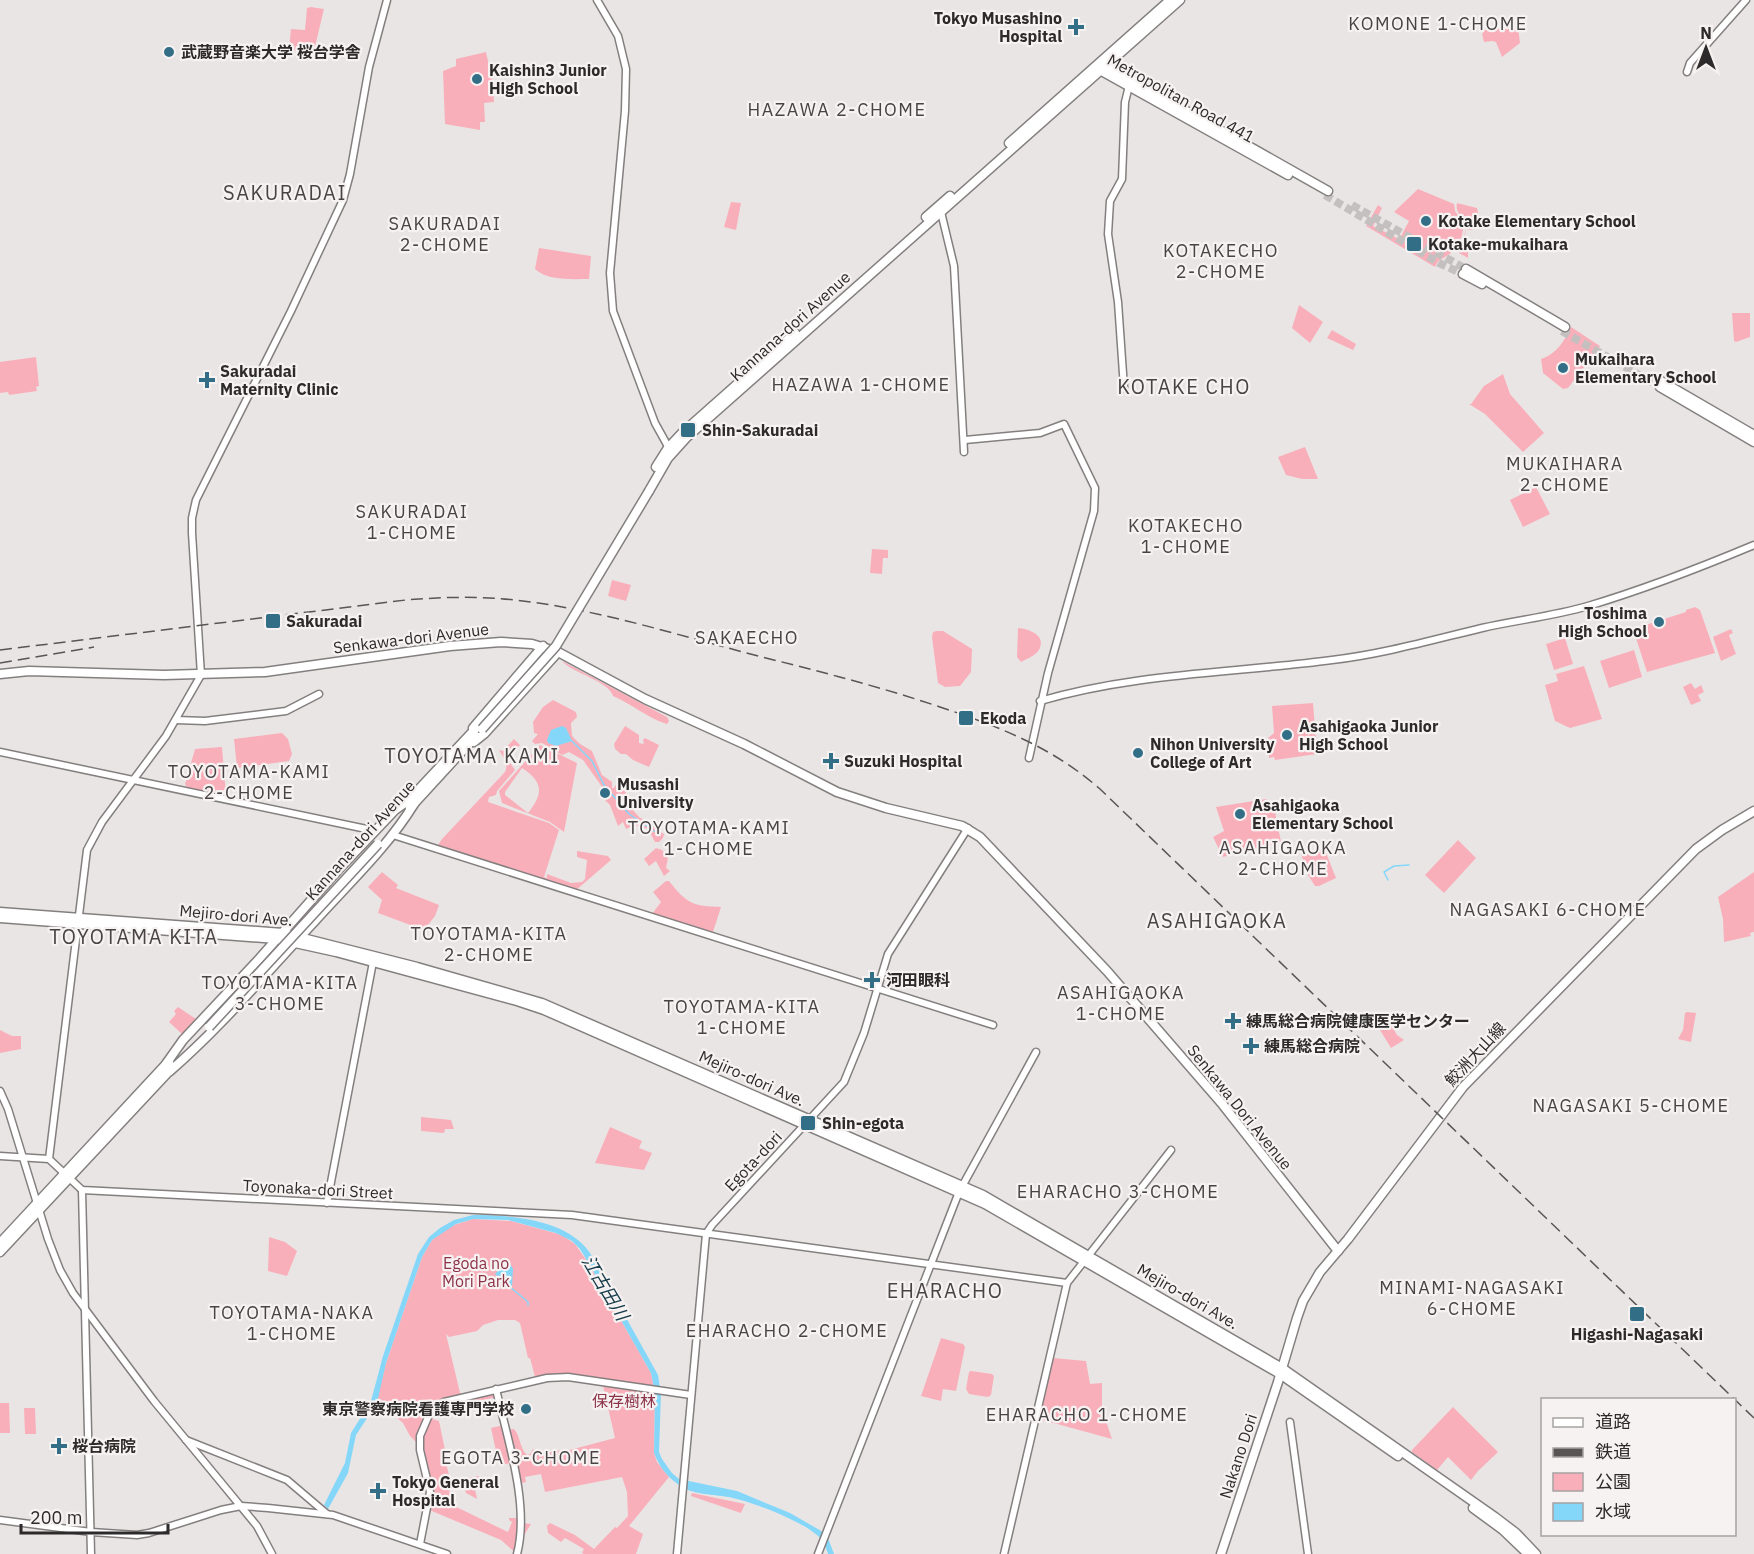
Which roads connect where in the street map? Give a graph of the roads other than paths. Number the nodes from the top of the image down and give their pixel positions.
1 (387, 0) edge
2 (597, 0) edge
3 (1170, 0) edge
4 (1180, 0) edge
5 (1746, 0) edge
6 (1101, 68) junction
7 (1687, 72) dead end
8 (1125, 76) junction
9 (1129, 86) junction
10 (940, 212) junction
11 (1464, 272) tunnel mouth
12 (1564, 329) tunnel mouth
13 (1124, 388) dead end
14 (1754, 435) edge
15 (965, 440) junction
16 (1754, 442) edge
17 (670, 450) junction
18 (964, 452) dead end
19 (1754, 545) edge
20 (543, 646) junction
21 (558, 652) junction
22 (0, 675) edge
23 (201, 675) junction
24 (319, 694) dead end
25 (1040, 701) junction
26 (176, 720) junction
27 (458, 751) junction
28 (0, 752) edge
29 (1029, 758) dead end
30 (135, 780) junction
31 (411, 802) junction
32 (1754, 811) edge
33 (968, 828) junction
34 (376, 831) junction
35 (393, 835) junction
36 (0, 912) edge
37 (300, 914) junction
38 (0, 918) edge
39 (77, 921) junction
40 (313, 922) junction
41 (280, 936) junction
42 (254, 938) junction
43 (298, 940) junction
44 (319, 941) junction
45 (260, 958) junction
46 (373, 962) junction
47 (877, 989) junction
48 (993, 1025) dead end
49 (1036, 1052) dead end
50 (168, 1067) junction
51 (0, 1091) edge
52 (808, 1122) junction
53 (1171, 1150) dead end
54 (0, 1156) edge
55 (23, 1158) junction
56 (49, 1160) junction
57 (68, 1176) junction
58 (961, 1189) junction
59 (82, 1190) junction
60 (327, 1203) junction
61 (38, 1207) junction
62 (706, 1234) junction
63 (0, 1243) edge
64 (1338, 1251) junction
65 (0, 1252) edge
66 (1086, 1258) junction
67 (930, 1264) junction
68 (1067, 1283) junction
69 (86, 1310) junction
70 (1281, 1371) junction
71 (496, 1389) junction
72 (691, 1395) junction
73 (1290, 1422) dead end
74 (185, 1440) junction
75 (241, 1506) junction
76 (325, 1512) junction
77 (0, 1520) edge
78 (91, 1532) junction
79 (420, 1544) junction
80 (91, 1554) edge
81 (272, 1554) edge
82 (447, 1554) edge
83 (517, 1554) edge
84 (677, 1554) edge
85 (818, 1554) edge
86 (1004, 1554) edge
87 (1221, 1554) edge
88 (1308, 1554) edge
89 (1528, 1554) edge
90 (1536, 1554) edge

1 - 23 street
2 - 17 street
3 - 6 main road, Kannana-dori Avenue
4 - 6 main road, Kannana-dori Avenue
5 - 7 street
6 - 8 main road, Metropolitan Road 441
6 - 9 main road, Metropolitan Road 441
6 - 10 main road, Kannana-dori Avenue
6 - 17 main road, Kannana-dori Avenue
8 - 9 main road
8 - 9 main road, Metropolitan Road 441
9 - 13 street
10 - 15 street
10 - 17 main road, Kannana-dori Avenue
11 - 12 main road
14 - 16 main road
15 - 18 street
15 - 25 street
17 - 27 main road, Kannana-dori Avenue, bridge
19 - 25 street
20 - 21 main road, Senkawa-dori Avenue
20 - 23 main road, Senkawa-dori Avenue
20 - 27 main road
21 - 27 main road
21 - 33 main road, Senkawa-dori Avenue
22 - 23 main road, Senkawa-dori Avenue
23 - 26 street
24 - 26 street
25 - 29 street
26 - 30 street
27 - 31 main road, Kannana-dori Avenue
28 - 30 street
30 - 34 street
30 - 39 street
31 - 34 main road
31 - 35 main road
31 - 50 main road, Kannana-dori Avenue, bridge
32 - 64 main road, 鮫洲大山線
33 - 47 street, Egota-dori
33 - 64 main road, Senkawa Dori Avenue
34 - 37 main road
35 - 40 main road
35 - 47 street
36 - 39 main road, Mejiro-dori Ave.
37 - 40 main road
37 - 41 main road
38 - 39 main road, Mejiro-dori Ave.
39 - 41 main road, Mejiro-dori Ave.
39 - 42 main road, Mejiro-dori Ave.
39 - 56 street
40 - 43 main road
40 - 44 main road
41 - 42 main road, Mejiro-dori Ave.
41 - 43 main road, Mejiro-dori Ave.
41 - 45 main road
42 - 45 main road
43 - 44 main road, Mejiro-dori Ave.
43 - 46 main road, Mejiro-dori Ave.
43 - 50 main road
44 - 52 main road, Mejiro-dori Ave.
45 - 50 main road
46 - 52 main road, Mejiro-dori Ave.
46 - 60 street
47 - 48 street
47 - 52 street, Egota-dori
49 - 58 street
50 - 57 main road
51 - 55 street
52 - 58 main road, Mejiro-dori Ave.
52 - 62 street, Egota-dori
53 - 66 street
54 - 55 street
55 - 56 street
55 - 61 street
56 - 57 street
57 - 59 street
57 - 61 main road
58 - 66 main road, Mejiro-dori Ave.
58 - 67 street
59 - 60 street, Toyonaka-dori Street
59 - 69 street
60 - 62 street, Toyonaka-dori Street
61 - 63 main road
61 - 65 main road
61 - 69 street
62 - 67 street, Toyonaka-dori Street
62 - 72 street
64 - 70 main road, 鮫洲大山線
66 - 68 street
66 - 70 main road, Mejiro-dori Ave.
67 - 68 street, Toyonaka-dori Street
67 - 85 street
68 - 86 street
69 - 74 street
69 - 78 street
70 - 87 main road, Nakano Dori
70 - 89 main road, Mejiro-dori Ave.
70 - 90 main road, Mejiro-dori Ave.
71 - 72 street
71 - 79 street
71 - 83 street
72 - 84 street
73 - 88 street
74 - 75 street
74 - 76 street
75 - 76 street
75 - 78 street
75 - 81 street
76 - 79 street
77 - 78 street
78 - 80 street
79 - 82 street

